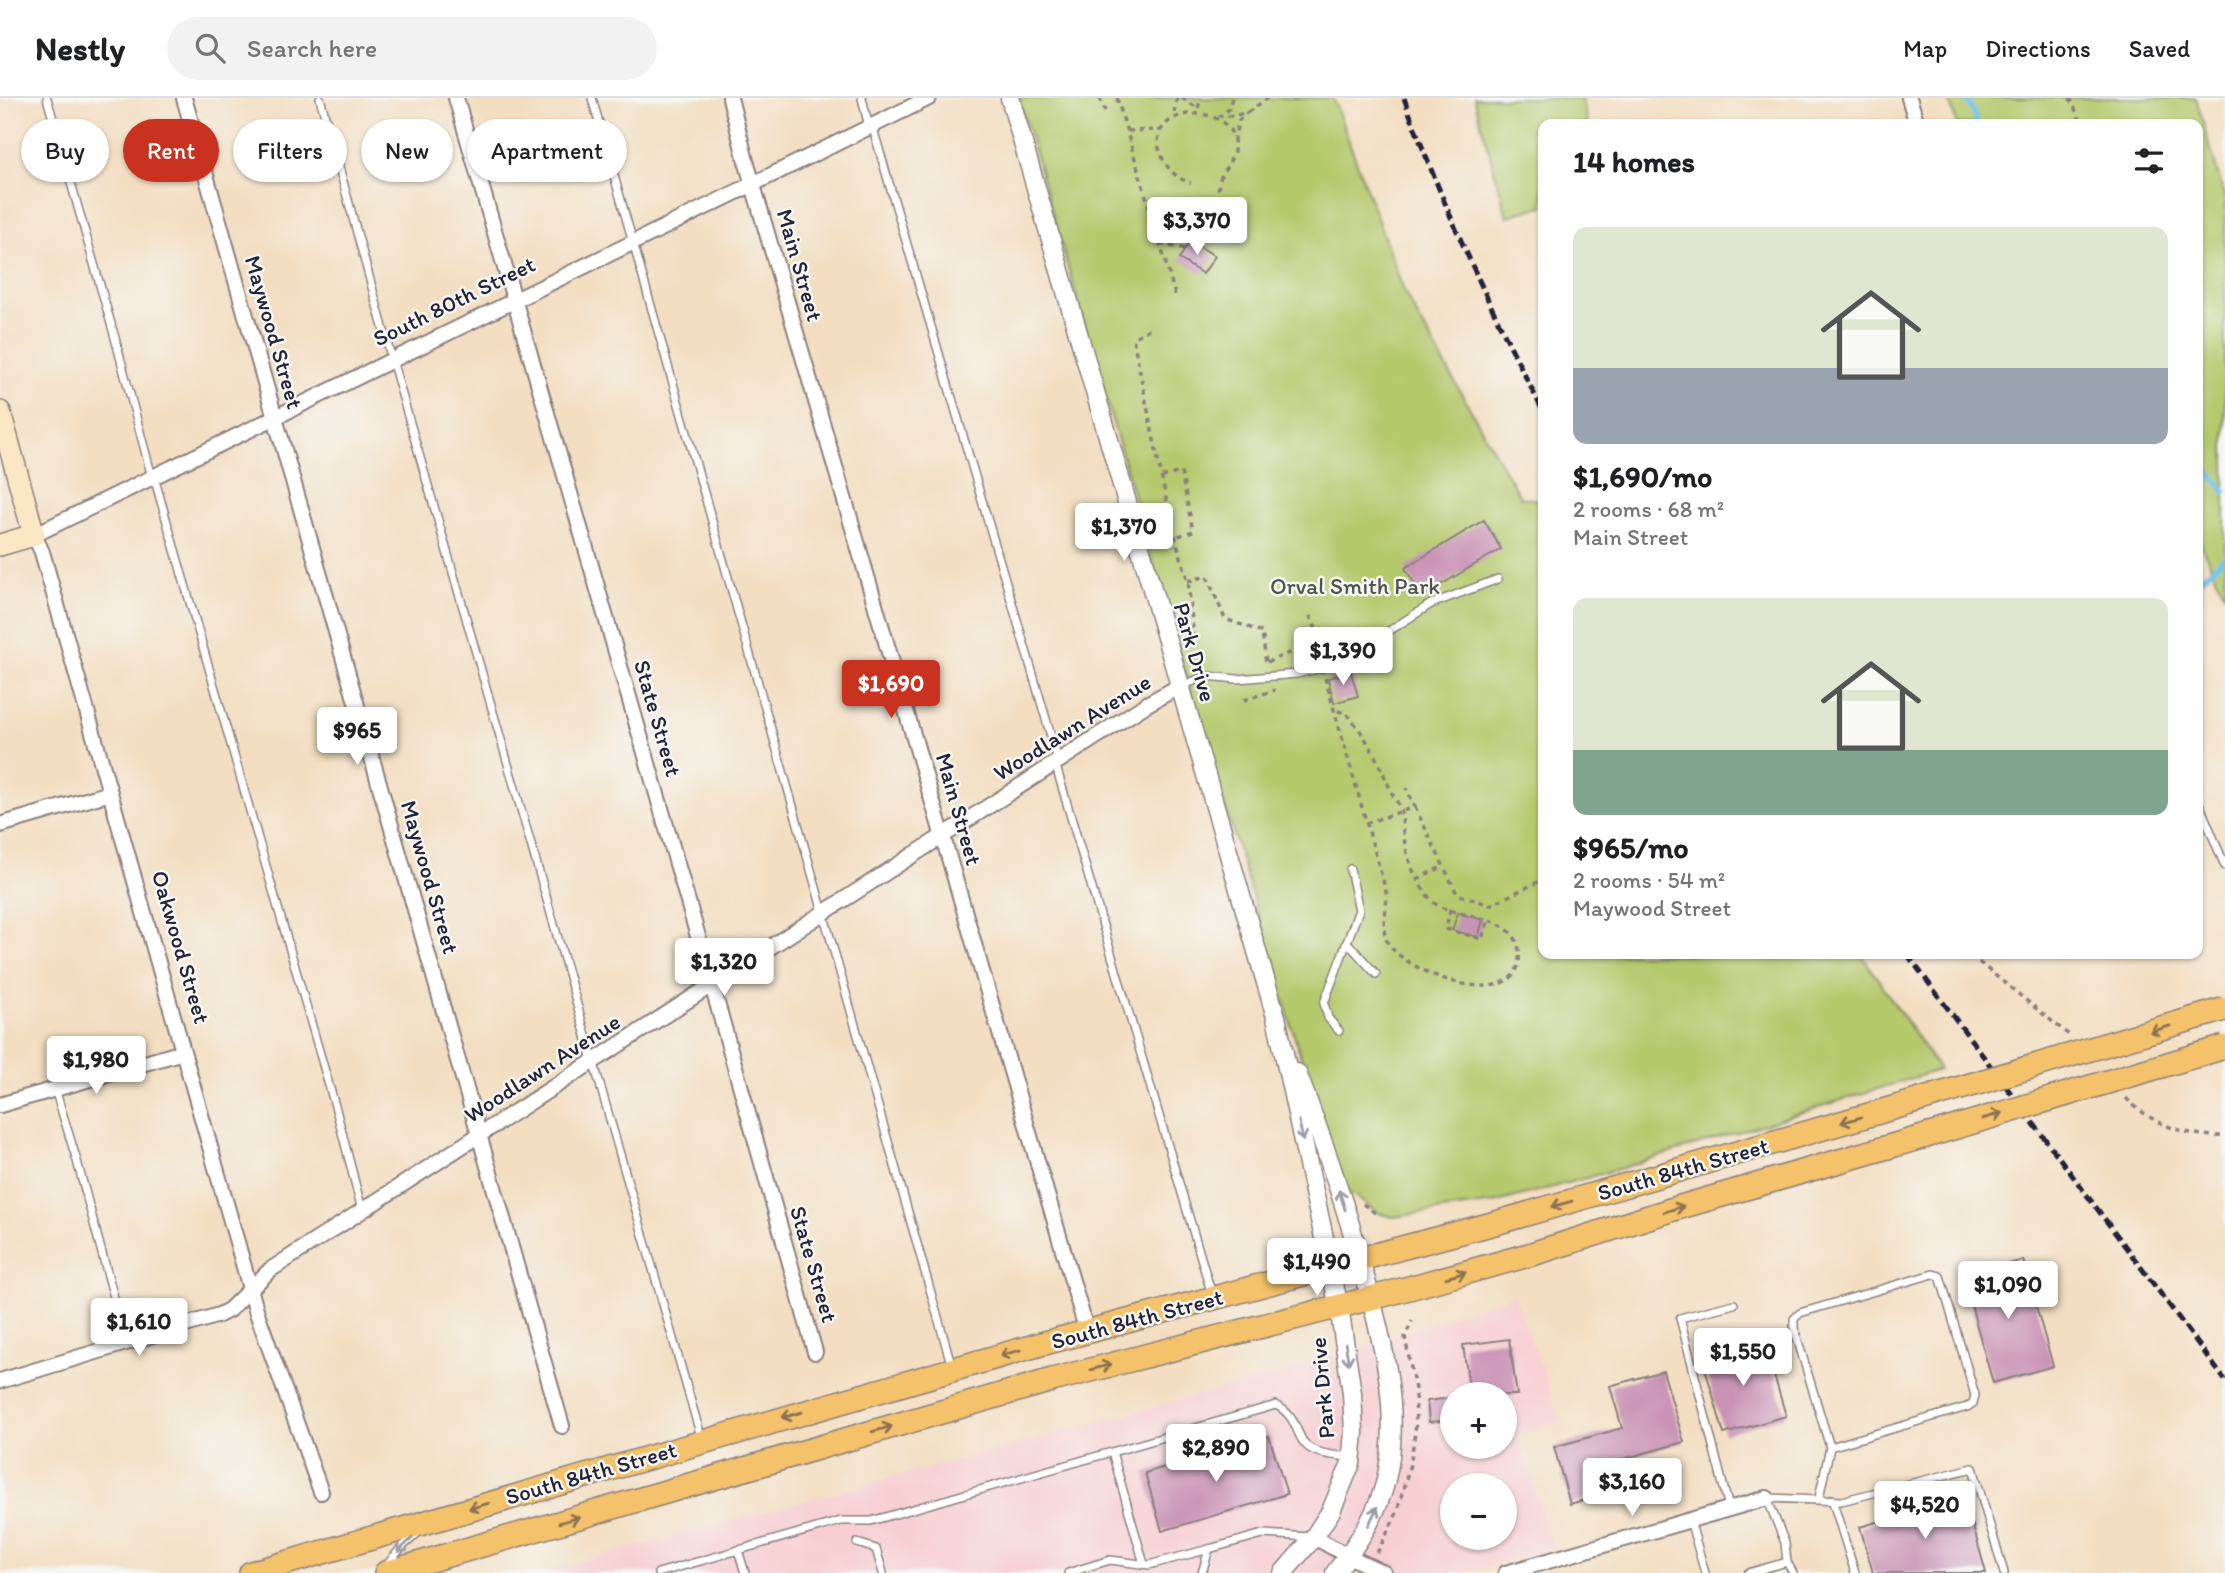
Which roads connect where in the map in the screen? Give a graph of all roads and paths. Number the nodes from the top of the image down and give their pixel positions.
1 (47, 98) edge
2 (184, 98) edge
3 (320, 98) edge
4 (456, 98) edge
5 (592, 98) edge
6 (730, 98) edge
7 (862, 98) edge
8 (929, 98) edge
9 (1010, 98) edge
10 (1100, 98) edge
11 (1117, 98) edge
12 (1177, 98) edge
13 (1182, 98) edge
14 (1201, 98) edge
15 (1232, 98) edge
16 (1268, 98) edge
17 (1909, 98) edge
18 (2070, 98) edge
19 (1197, 108) junction
20 (1105, 111) dead end
21 (1248, 112) junction
22 (1173, 115) junction
23 (1220, 116) junction
24 (1915, 119) edge
25 (2080, 119) edge
26 (871, 126) junction
27 (1160, 130) junction
28 (1128, 131) junction
29 (1234, 140) junction
30 (753, 183) junction
31 (1191, 183) dead end
32 (1152, 215) junction
33 (635, 241) junction
34 (1160, 244) junction
35 (1185, 249) dead end
36 (1176, 298) dead end
37 (514, 300) junction
38 (1149, 329) dead end
39 (392, 360) junction
40 (0, 412) edge
41 (275, 417) junction
42 (153, 477) junction
43 (1162, 477) junction
44 (34, 535) junction
45 (1175, 537) junction
46 (0, 545) edge
47 (1498, 579) dead end
48 (1188, 580) junction
49 (1308, 612) dead end
50 (1194, 640) dead end
51 (1324, 676) dead end
52 (1180, 686) junction
53 (1278, 690) dead end
54 (1244, 699) dead end
55 (1334, 710) junction
56 (1057, 762) junction
57 (1406, 788) dead end
58 (110, 793) junction
59 (1415, 807) junction
60 (1402, 812) junction
61 (2203, 813) edge
62 (1366, 822) junction
63 (0, 825) edge
64 (943, 835) junction
65 (1444, 866) junction
66 (2225, 866) edge
67 (1350, 869) dead end
68 (1417, 879) junction
69 (1538, 882) edge
70 (1450, 909) junction
71 (823, 913) junction
72 (1488, 921) junction
73 (1347, 942) junction
74 (1376, 974) dead end
75 (712, 985) junction
76 (2225, 1009) edge
77 (1276, 1017) junction
78 (1339, 1031) dead end
79 (2225, 1047) edge
80 (183, 1052) junction
81 (594, 1061) junction
82 (55, 1089) junction
83 (0, 1105) edge
84 (480, 1135) junction
85 (363, 1210) junction
86 (1360, 1259) junction
87 (1330, 1268) junction
88 (251, 1289) junction
89 (1371, 1298) junction
90 (1213, 1299) junction
91 (1734, 1304) dead end
92 (1339, 1307) junction
93 (1087, 1332) junction
94 (126, 1343) junction
95 (815, 1352) dead end
96 (953, 1369) junction
97 (0, 1381) edge
98 (562, 1426) dead end
99 (702, 1441) junction
100 (1830, 1447) junction
101 (1112, 1452) junction
102 (1351, 1457) junction
103 (321, 1492) dead end
104 (1767, 1498) junction
105 (1819, 1498) junction
106 (1832, 1500) junction
107 (1729, 1508) junction
108 (1690, 1519) junction
109 (432, 1520) junction
110 (1314, 1537) junction
111 (858, 1543) dead end
112 (1209, 1549) junction
113 (738, 1550) junction
114 (1348, 1556) junction
115 (1787, 1562) junction
116 (1144, 1564) junction
117 (411, 1569) edge
118 (1380, 1572) edge
119 (251, 1573) edge
120 (384, 1573) edge
121 (658, 1573) edge
122 (745, 1573) edge
123 (883, 1573) edge
124 (1068, 1573) edge
125 (1202, 1573) edge
126 (1283, 1573) edge
127 (1335, 1573) edge
128 (1506, 1573) edge
129 (1705, 1573) edge
130 (1748, 1573) edge
131 (1793, 1573) edge
132 (1855, 1573) edge
133 (2004, 1573) edge

1 - 42 lane
2 - 41 street, Maywood Street
3 - 39 lane
4 - 37 street, State Street
5 - 33 lane
6 - 30 street, Main Street
7 - 26 lane
8 - 26 street, South 80th Street
9 - 52 street, Park Drive
10 - 20 path
11 - 28 path
12 - 22 path
13 - 19 path
14 - 19 path
15 - 23 path
16 - 21 path
17 - 24 street
18 - 25 path
19 - 22 path
19 - 23 path
21 - 23 path
21 - 29 path
22 - 27 path
23 - 29 path
26 - 30 street, South 80th Street
26 - 56 lane
27 - 28 path
27 - 31 path
28 - 32 path
29 - 32 path
30 - 33 street, South 80th Street
30 - 64 street, Main Street
32 - 34 path
33 - 37 street, South 80th Street
33 - 71 lane
34 - 35 path
34 - 36 path
37 - 39 street, South 80th Street
37 - 75 street, State Street
38 - 43 path
39 - 41 street, South 80th Street
39 - 81 lane
40 - 44 main road, Oakwood Street
41 - 42 street, South 80th Street
41 - 84 street, Maywood Street
42 - 44 street, South 80th Street
42 - 85 lane
43 - 45 path
43 - 45 path
44 - 46 main road, South 80th Street
44 - 58 street, Oakwood Street
45 - 48 path
47 - 52 lane
48 - 49 path
48 - 50 path
51 - 55 path
52 - 56 street, Woodlawn Avenue
52 - 77 street, Park Drive
53 - 54 path
55 - 60 path
55 - 62 path
56 - 64 street, Woodlawn Avenue
56 - 90 lane
57 - 59 path
58 - 63 street
58 - 80 street, Oakwood Street
59 - 60 path
59 - 65 path
60 - 62 path
60 - 68 path
61 - 66 lane
62 - 72 path
64 - 71 street, Woodlawn Avenue
64 - 93 street, Main Street
65 - 68 path
65 - 69 path
67 - 73 lane
68 - 70 path
70 - 72 path
70 - 72 path
71 - 75 street, Woodlawn Avenue
71 - 96 lane
73 - 74 lane
73 - 78 lane
75 - 81 street, Woodlawn Avenue
75 - 95 street, State Street
76 -> 86 main road, South 84th Street, bridge
86 -> 77 street, Park Drive
77 -> 87 street, Park Drive
89 -> 79 main road, South 84th Street, bridge
80 - 82 street
80 - 88 street, Oakwood Street
81 - 84 street, Woodlawn Avenue
81 - 99 lane
82 - 83 street
82 - 94 lane
84 - 85 street, Woodlawn Avenue
84 - 98 street, Maywood Street
85 - 88 street, Woodlawn Avenue
86 - 87 main road, South 84th Street
86 - 89 street, Park Drive
87 - 90 main road, South 84th Street
87 - 92 street, Park Drive
88 - 94 street, Woodlawn Avenue
88 - 103 street, Oakwood Street
89 - 92 main road, South 84th Street
114 -> 89 street, Park Drive
90 - 93 main road, South 84th Street
91 - 107 lane
92 -> 102 street, Park Drive
117 -> 92 main road, South 84th Street
93 -> 96 main road, South 84th Street
94 - 97 street, Woodlawn Avenue
96 -> 99 main road, South 84th Street
99 -> 109 main road, South 84th Street
100 - 100 lane
100 - 105 lane
101 - 102 lane
101 - 113 lane
101 - 116 lane
102 - 110 street, Park Drive
104 - 105 lane
104 - 107 street
104 - 115 lane
105 - 106 lane
106 - 132 lane
106 - 133 lane
107 - 108 street
108 - 128 street
108 - 129 lane
109 - 119 main road, South 84th Street
109 -> 120 lane
110 - 112 lane
110 - 114 street
110 - 126 street, Park Drive
111 - 123 lane
112 - 116 lane
112 - 125 lane
113 - 121 lane
113 - 122 lane
114 - 118 street
114 - 127 street, Park Drive
115 - 130 lane
115 - 131 lane
116 - 124 lane
117 - 120 main road, South 84th Street

